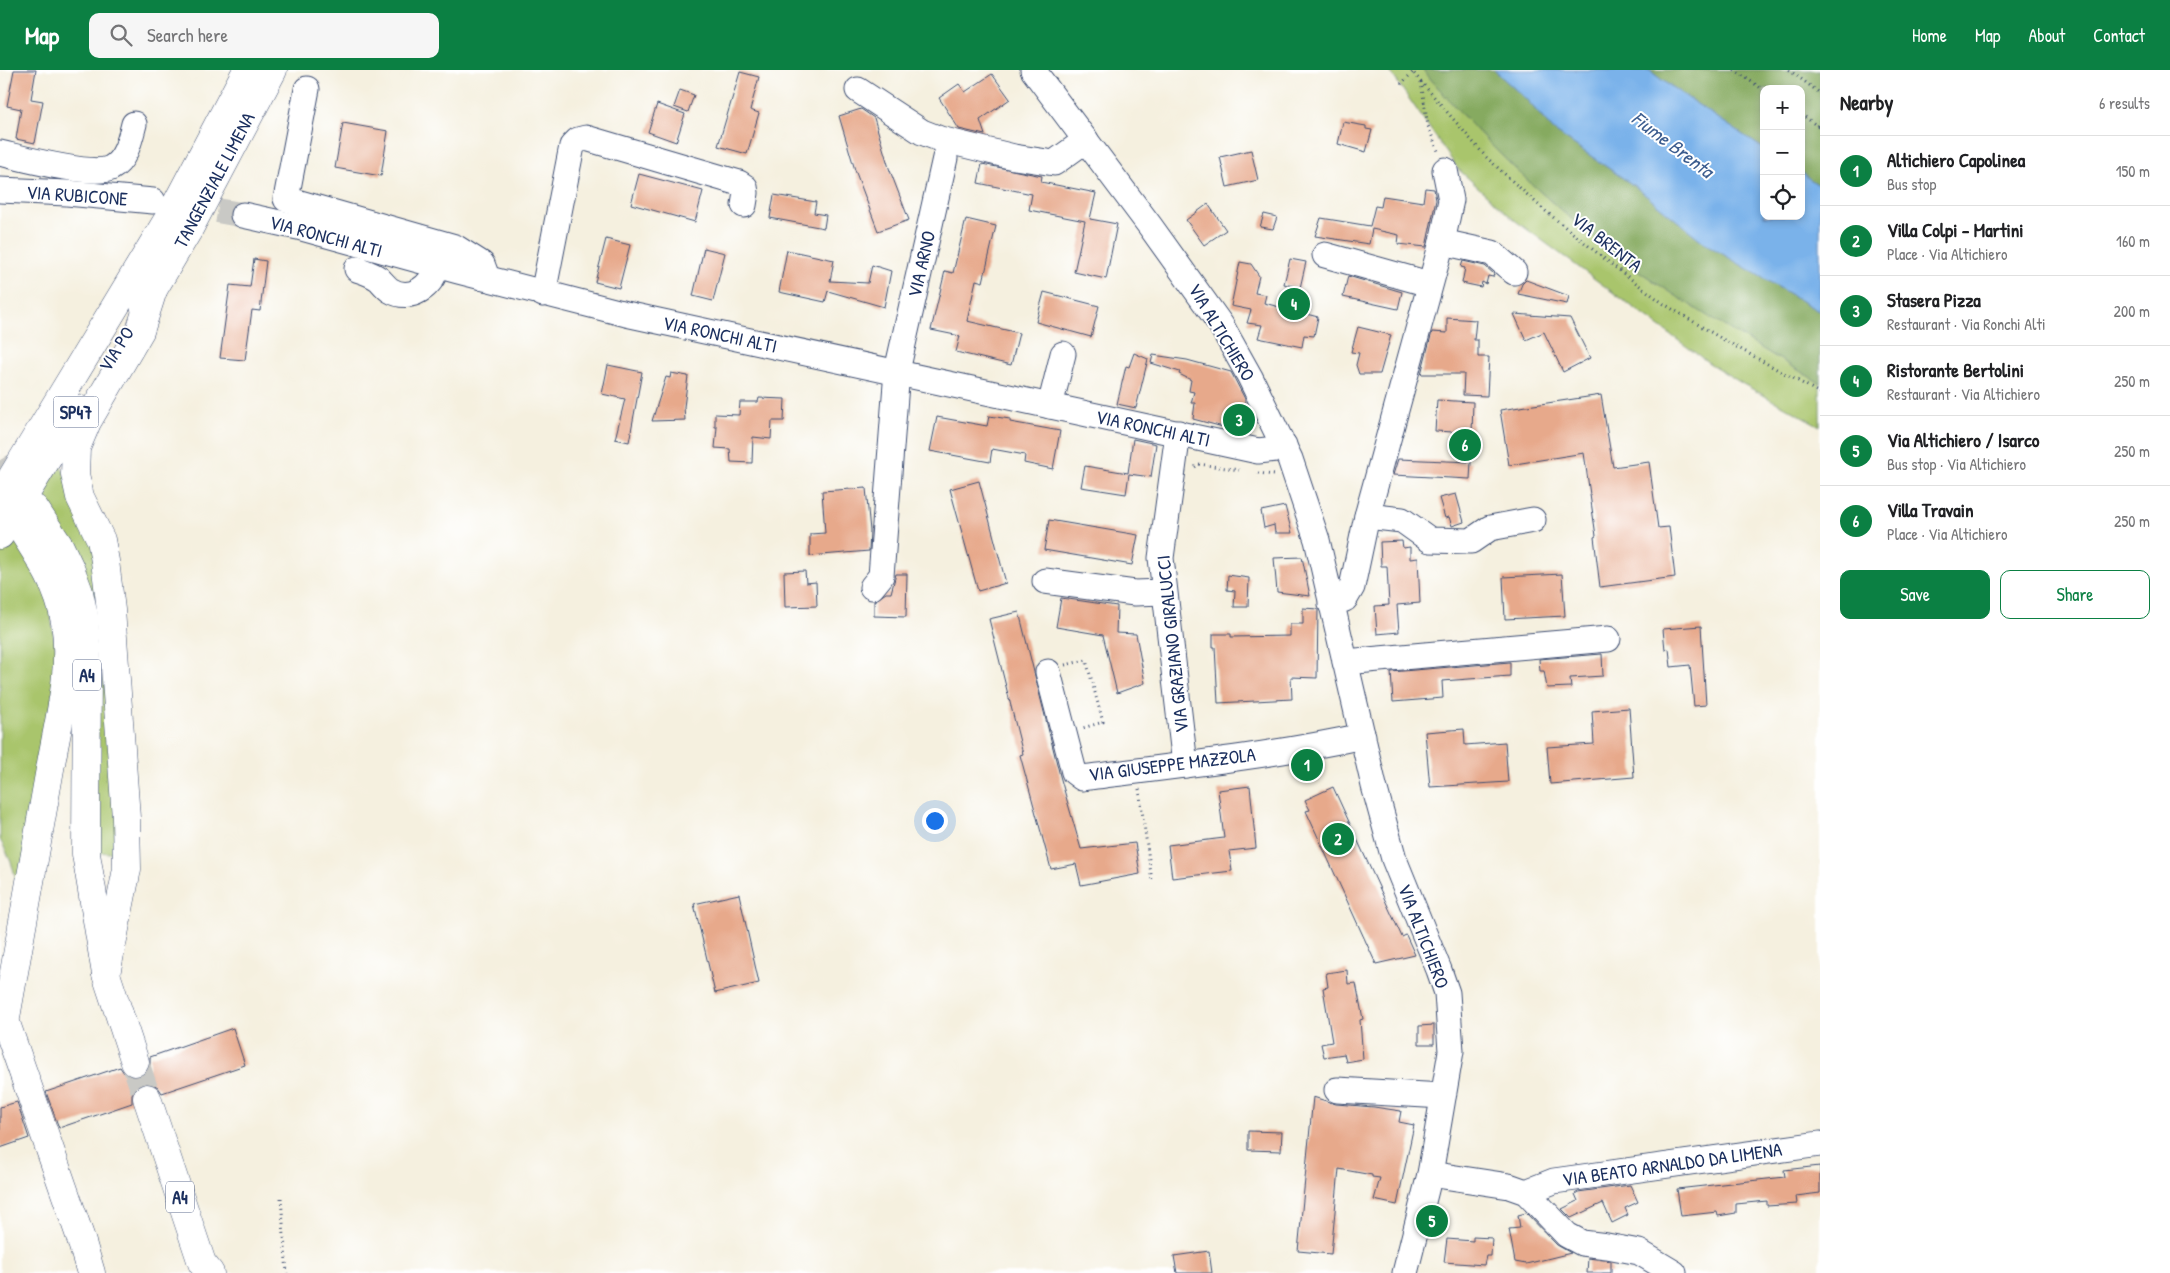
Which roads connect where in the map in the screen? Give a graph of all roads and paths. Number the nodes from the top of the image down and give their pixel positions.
1 (247, 70) edge
2 (273, 70) edge
3 (1033, 70) edge
4 (1734, 70) edge
5 (1789, 70) edge
6 (1412, 71) edge
7 (1421, 82) junction
8 (1401, 84) dead end
9 (1760, 87) edge
10 (306, 89) dead end
11 (858, 90) dead end
12 (1820, 93) edge
13 (1805, 117) edge
14 (1820, 122) edge
15 (134, 124) dead end
16 (1819, 127) edge
17 (1086, 140) junction
18 (0, 153) edge
19 (945, 158) dead end
20 (1446, 170) joint
21 (0, 190) edge
22 (153, 200) tunnel mouth
23 (744, 205) dead end
24 (243, 215) tunnel mouth
25 (1442, 242) junction
26 (1325, 255) dead end
27 (437, 266) junction
28 (357, 269) dead end
29 (1514, 272) dead end
30 (484, 278) junction
31 (143, 284) junction
32 (1429, 284) junction
33 (543, 294) junction
34 (1063, 354) dead end
35 (897, 371) junction
36 (1820, 393) edge
37 (1050, 406) junction
38 (44, 424) junction
39 (1178, 433) junction
40 (1284, 445) junction
41 (1, 464) edge
42 (1194, 467) dead end
43 (1243, 470) dead end
44 (1252, 472) dead end
45 (1278, 476) dead end
46 (0, 497) edge
47 (1367, 516) junction
48 (1533, 520) dead end
49 (18, 524) edge
50 (1045, 581) dead end
51 (872, 587) dead end
52 (1164, 592) junction
53 (1331, 604) junction
54 (1608, 639) dead end
55 (1345, 662) junction
56 (1053, 669) joint
57 (1085, 735) dead end
58 (1363, 736) junction
59 (1185, 766) junction
60 (1138, 784) dead end
61 (1152, 881) dead end
62 (106, 974) junction
63 (3, 1014) edge
64 (135, 1062) tunnel mouth
65 (1337, 1090) dead end
66 (1443, 1096) junction
67 (147, 1098) tunnel mouth
68 (1820, 1144) edge
69 (1430, 1174) junction
70 (1526, 1192) junction
71 (281, 1198) dead end
72 (80, 1236) junction
73 (204, 1270) edge
74 (91, 1273) edge
75 (107, 1273) edge
76 (287, 1273) edge
77 (1405, 1273) edge
78 (1674, 1273) edge

1 - 31 highway, TANGENZIALE LIMENA
2 - 31 highway, TANGENZIALE LIMENA
3 - 17 street, VIA ALTICHIERO
4 - 9 path
5 - 12 path
6 - 7 path, VIA BRENTA
6 - 8 path
7 - 20 path
7 - 36 path, VIA BRENTA
10 - 30 street, VIA RONCHI ALTI
11 - 17 street
13 - 16 path
14 - 16 path
15 - 18 street, VIA RUBICONE
17 - 40 street, VIA ALTICHIERO
19 - 35 street, VIA ARNO
20 - 25 street
21 - 22 street, VIA RUBICONE
23 - 33 street
24 - 27 street, VIA RONCHI ALTI
25 - 29 street
25 - 32 street
26 - 32 street
27 - 28 street, VIA RONCHI ALTI
27 - 30 street, VIA RONCHI ALTI
30 - 33 street, VIA RONCHI ALTI
31 - 38 highway, VIA PO / SP47
31 - 49 highway, VIA PO / SP47
31 - 62 highway
32 - 47 street
33 - 35 street, VIA RONCHI ALTI
34 - 37 street
35 - 37 street, VIA RONCHI ALTI
35 - 51 street
37 - 39 street, VIA RONCHI ALTI
38 - 41 highway
38 - 46 highway, VIA PO / SP47
39 - 40 street, VIA RONCHI ALTI
39 - 52 street, VIA GRAZIANO GIRALUCCI
40 - 53 street, VIA ALTICHIERO
42 - 43 path
44 - 45 path
47 - 48 street
47 - 53 street
49 - 62 highway, A4
49 - 63 highway
50 - 52 street
52 - 59 street, VIA GRAZIANO GIRALUCCI
53 - 55 street, VIA ALTICHIERO
54 - 55 street
55 - 58 street, VIA ALTICHIERO
56 - 57 path
56 - 59 street, VIA GIUSEPPE MAZZOLA
58 - 59 street, VIA GIUSEPPE MAZZOLA
58 - 66 street, VIA ALTICHIERO
60 - 61 path
62 - 64 highway, A4
63 - 72 highway
65 - 66 street
66 - 69 street, VIA ALTICHIERO
67 - 73 highway, A4
68 - 70 street, VIA BEATO ARNALDO DA LIMENA
69 - 70 street, VIA BEATO ARNALDO DA LIMENA
69 - 77 street, VIA ALTICHIERO
70 - 78 street, VIA BEATO ARNALDO DA LIMENA
71 - 76 path
72 - 74 highway
72 - 75 highway

